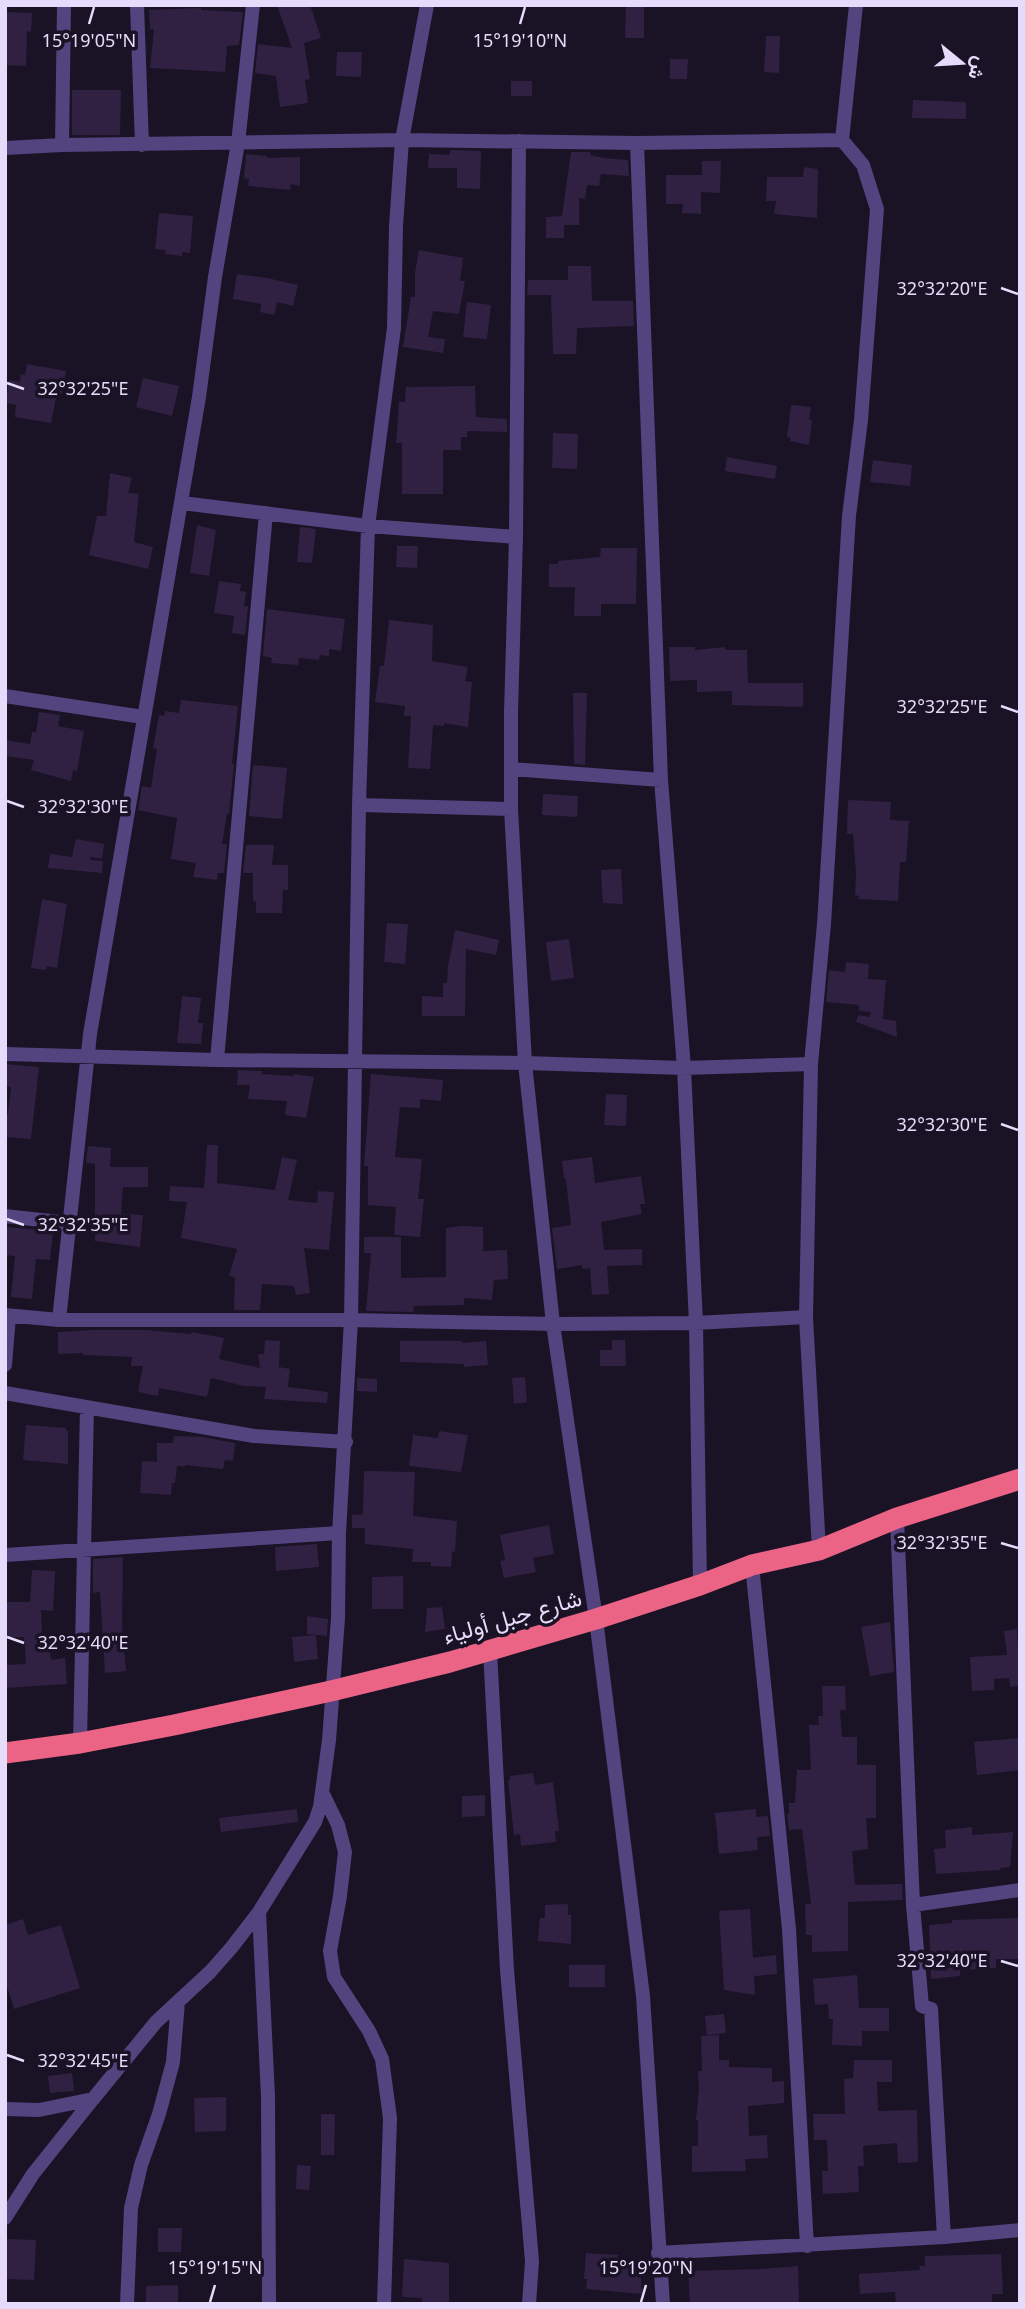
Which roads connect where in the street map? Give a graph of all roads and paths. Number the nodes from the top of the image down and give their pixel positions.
1 (64, 5) edge
2 (137, 5) edge
3 (253, 5) edge
4 (427, 5) edge
5 (856, 5) edge
6 (402, 140) junction
7 (842, 140) junction
8 (519, 141) junction
9 (238, 143) junction
10 (637, 143) junction
11 (62, 145) junction
12 (142, 145) junction
13 (5, 148) edge
14 (182, 503) junction
15 (266, 513) junction
16 (368, 526) junction
17 (516, 537) junction
18 (5, 696) edge
19 (143, 717) junction
20 (511, 769) junction
21 (661, 780) junction
22 (359, 805) junction
23 (511, 809) junction
24 (5, 1054) edge
25 (87, 1057) junction
26 (217, 1060) junction
27 (355, 1063) junction
28 (525, 1063) junction
29 (811, 1064) junction
30 (684, 1068) junction
31 (5, 1216) edge
32 (68, 1223) junction
33 (7, 1315) edge
34 (806, 1317) junction
35 (59, 1320) junction
36 (351, 1320) junction
37 (696, 1323) junction
38 (553, 1324) junction
39 (5, 1365) edge
40 (5, 1393) edge
41 (87, 1407) junction
42 (346, 1442) junction
43 (1020, 1479) edge
44 (897, 1518) junction
45 (339, 1533) junction
46 (84, 1549) junction
47 (819, 1550) junction
48 (5, 1555) edge
49 (752, 1565) junction
50 (700, 1585) junction
51 (596, 1619) junction
52 (490, 1651) junction
53 (331, 1691) junction
54 (79, 1743) junction
55 (5, 1753) edge
56 (322, 1791) junction
57 (1020, 1890) edge
58 (913, 1905) junction
59 (259, 1912) junction
60 (178, 2002) junction
61 (93, 2099) junction
62 (5, 2109) edge
63 (5, 2218) edge
64 (1020, 2230) edge
65 (944, 2238) junction
66 (807, 2246) junction
67 (658, 2253) junction
68 (127, 2304) edge
69 (268, 2304) edge
70 (384, 2304) edge
71 (529, 2304) edge
72 (663, 2304) edge

1 - 11 street
2 - 12 street
3 - 9 street
4 - 6 street
5 - 7 street
6 - 8 street
6 - 9 street
6 - 16 street
7 - 10 street
7 - 29 street
8 - 10 street
8 - 17 street
9 - 12 street
9 - 14 street
10 - 21 street
11 - 12 street
11 - 13 street
14 - 15 street
14 - 19 street
15 - 16 street
15 - 26 street
16 - 17 street
16 - 22 street
17 - 20 street
18 - 19 street
19 - 25 street
20 - 21 street
20 - 23 street
21 - 30 street
22 - 23 street
22 - 27 street
23 - 28 street
24 - 25 street
25 - 26 street
25 - 32 street
26 - 27 street
27 - 28 street
27 - 36 street
28 - 30 street
28 - 38 street
29 - 30 street
29 - 34 street
30 - 37 street
31 - 32 street
32 - 35 street
33 - 35 street
33 - 39 street
34 - 37 street
34 - 47 street
35 - 36 street
36 - 38 street
36 - 42 street
37 - 38 street
37 - 50 street
38 - 51 street
40 - 41 street
41 - 42 street
41 - 46 street
42 - 45 street
43 - 44 highway, شارع جبل أولياء
44 - 47 highway, شارع جبل أولياء
44 - 58 street
45 - 46 street
45 - 53 street
46 - 48 street
46 - 54 street
47 - 49 highway, شارع جبل أولياء
49 - 50 highway, شارع جبل أولياء
49 - 66 street
50 - 51 highway, شارع جبل أولياء
51 - 52 highway, شارع جبل أولياء
51 - 67 street
52 - 53 highway, شارع جبل أولياء
52 - 71 street
53 - 54 highway, شارع جبل أولياء
53 - 56 street
54 - 55 highway, شارع جبل أولياء
56 - 59 street
56 - 70 street
57 - 58 street
58 - 65 street
59 - 60 street
59 - 69 street
60 - 61 street
60 - 68 street
61 - 62 street
61 - 63 street
64 - 65 street
65 - 66 street
66 - 67 street
67 - 72 street

